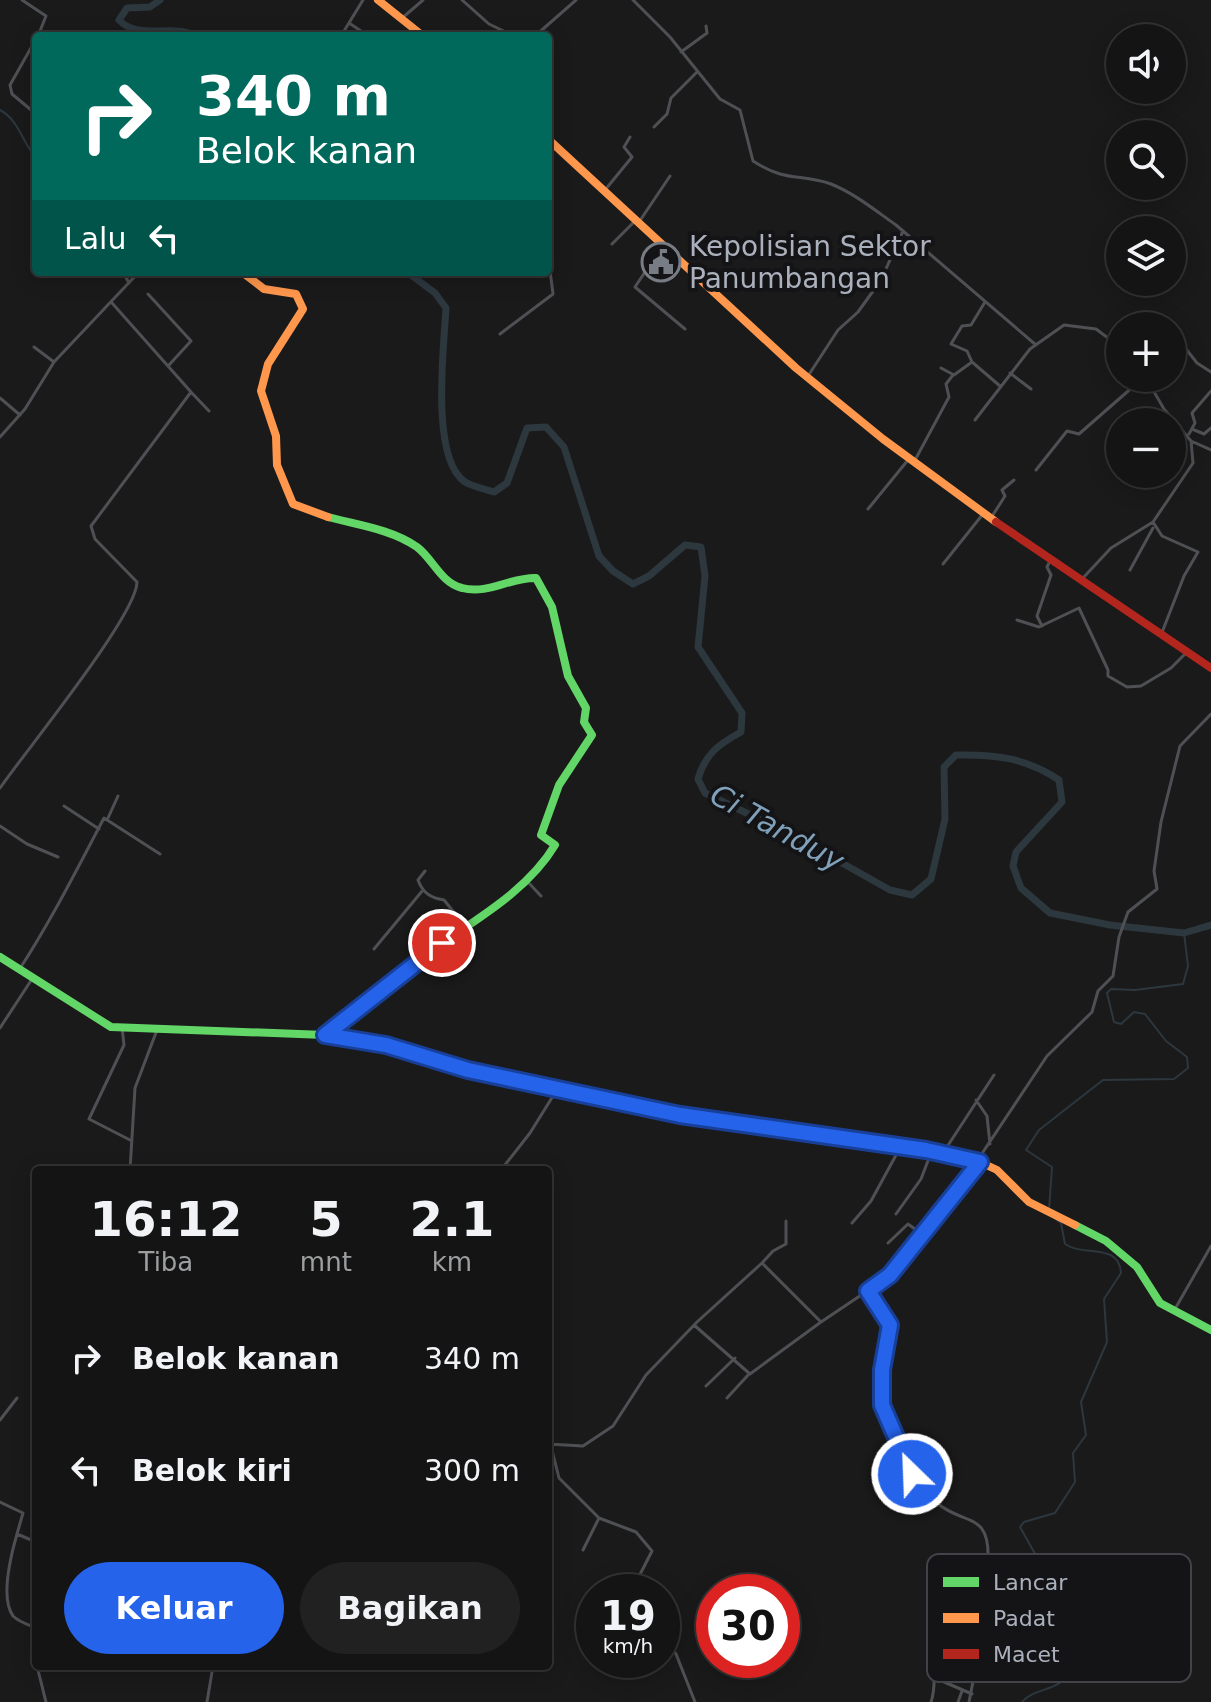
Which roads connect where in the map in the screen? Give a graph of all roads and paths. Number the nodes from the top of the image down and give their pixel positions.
1 (22, 0) edge
2 (363, 0) edge
3 (378, 0) edge
4 (423, 0) edge
5 (462, 0) edge
6 (576, 0) edge
7 (633, 0) edge
8 (401, 19) junction
9 (349, 23) junction
10 (706, 26) dead end
11 (361, 31) dead end
12 (39, 32) edge
13 (343, 32) edge
14 (418, 32) edge
15 (506, 32) edge
16 (540, 32) edge
17 (32, 47) edge
18 (681, 52) junction
19 (699, 71) junction
20 (32, 111) edge
21 (654, 127) dead end
22 (630, 137) dead end
23 (552, 146) edge
24 (670, 176) dead end
25 (605, 190) junction
26 (638, 221) junction
27 (903, 231) junction
28 (612, 244) dead end
29 (663, 245) junction
30 (125, 276) edge
31 (135, 276) edge
32 (247, 276) edge
33 (551, 276) edge
34 (129, 283) junction
35 (148, 294) dead end
36 (985, 302) junction
37 (112, 303) junction
38 (685, 329) dead end
39 (500, 334) dead end
40 (1106, 336) edge
41 (1036, 345) junction
42 (34, 347) dead end
43 (1186, 347) edge
44 (54, 362) junction
45 (972, 362) junction
46 (169, 365) junction
47 (941, 368) dead end
48 (1211, 372) edge
49 (1010, 373) junction
50 (953, 375) junction
51 (808, 376) junction
52 (1000, 386) junction
53 (1031, 389) dead end
54 (190, 391) junction
55 (1211, 391) edge
56 (1128, 392) edge
57 (1153, 392) edge
58 (0, 398) edge
59 (209, 411) dead end
60 (20, 415) junction
61 (975, 420) dead end
62 (1211, 428) edge
63 (1192, 429) junction
64 (1188, 436) junction
65 (0, 437) edge
66 (1191, 441) junction
67 (1211, 450) edge
68 (911, 460) junction
69 (1036, 470) dead end
70 (1014, 480) dead end
71 (868, 509) dead end
72 (987, 515) junction
73 (1153, 524) junction
74 (1050, 561) junction
75 (943, 564) dead end
76 (1130, 570) dead end
77 (1081, 581) junction
78 (1017, 620) dead end
79 (1041, 626) junction
80 (1161, 635) junction
81 (1187, 652) junction
82 (1211, 668) edge
83 (1211, 714) edge
84 (0, 788) edge
85 (118, 796) dead end
86 (64, 806) dead end
87 (108, 818) junction
88 (0, 826) edge
89 (99, 829) junction
90 (160, 854) dead end
91 (58, 857) dead end
92 (425, 871) dead end
93 (525, 879) junction
94 (423, 890) junction
95 (541, 896) dead end
96 (466, 927) junction
97 (374, 949) dead end
98 (0, 957) edge
99 (19, 970) junction
100 (32, 979) junction
101 (123, 1027) junction
102 (158, 1027) junction
103 (0, 1028) edge
104 (325, 1035) junction
105 (994, 1075) dead end
106 (558, 1087) junction
107 (975, 1099) junction
108 (130, 1140) junction
109 (990, 1144) junction
110 (901, 1146) junction
111 (932, 1151) junction
112 (943, 1153) junction
113 (980, 1162) junction
114 (130, 1166) edge
115 (504, 1166) edge
116 (896, 1214) dead end
117 (786, 1221) dead end
118 (852, 1223) dead end
119 (923, 1235) junction
120 (888, 1243) dead end
121 (1211, 1246) edge
122 (762, 1263) junction
123 (868, 1291) junction
124 (1175, 1310) junction
125 (821, 1322) junction
126 (694, 1325) junction
127 (1211, 1330) edge
128 (735, 1358) junction
129 (750, 1374) junction
130 (706, 1386) dead end
131 (17, 1398) dead end
132 (727, 1398) dead end
133 (0, 1420) edge
134 (552, 1445) edge
135 (552, 1452) edge
136 (0, 1502) edge
137 (599, 1518) junction
138 (17, 1534) junction
139 (32, 1540) edge
140 (583, 1550) dead end
141 (987, 1554) edge
142 (638, 1574) edge
143 (32, 1626) edge
144 (680, 1664) edge
145 (38, 1670) edge
146 (212, 1670) edge
147 (933, 1682) edge
148 (944, 1682) edge
149 (970, 1682) edge
150 (962, 1690) junction
151 (972, 1694) junction
152 (46, 1702) edge
153 (207, 1702) edge
154 (695, 1702) edge
155 (931, 1702) edge
156 (958, 1702) edge
157 (969, 1702) edge

1 - 12 street
2 - 9 street
3 - 8 street
4 - 8 street
5 - 15 street
6 - 16 street
7 - 18 street
8 - 14 street
9 - 11 street
9 - 13 street
10 - 18 street
17 - 20 street
18 - 19 street
19 - 21 street
19 - 27 street
22 - 25 street
23 - 25 street
24 - 26 street
25 - 26 street
26 - 28 street
26 - 29 street
27 - 36 street
27 - 51 street
29 - 38 street
29 - 51 street
30 - 34 street
31 - 34 street
32 - 93 street
33 - 39 street
34 - 37 street
35 - 46 street
36 - 41 street
36 - 45 street
37 - 44 street
37 - 46 street
40 - 41 street
41 - 49 street
42 - 44 street
43 - 48 street
44 - 60 street
45 - 50 street
45 - 52 street
46 - 54 street
47 - 50 street
49 - 52 street
49 - 53 street
50 - 68 street
51 - 68 street
52 - 61 street
54 - 59 street
54 - 84 street
55 - 63 street
56 - 69 street
57 - 64 street
58 - 60 street
60 - 65 street
62 - 63 street
63 - 64 street
64 - 66 street
66 - 67 street
66 - 73 street
68 - 71 street
68 - 72 street
70 - 72 street
72 - 74 street
72 - 75 street
73 - 76 street
73 - 77 street
73 - 80 street
74 - 77 street
74 - 79 street
77 - 80 street
78 - 79 street
79 - 81 street
80 - 81 street
81 - 82 street
83 - 109 street
85 - 87 street
86 - 89 street
87 - 89 street
87 - 90 street
88 - 91 street
89 - 99 street
92 - 94 street
93 - 95 street
93 - 96 street
94 - 96 street
94 - 97 street
96 - 104 street
98 - 99 street
99 - 100 street
100 - 101 street
100 - 103 street
101 - 102 street
101 - 108 street
102 - 104 street
102 - 108 street
104 - 106 street
105 - 107 street
106 - 110 street
106 - 115 street
107 - 109 street
107 - 112 street
108 - 114 street
109 - 113 street
110 - 111 street
110 - 118 street
111 - 112 street
111 - 116 street
112 - 113 street
113 - 119 street
113 - 124 street
117 - 122 street
119 - 120 street
119 - 123 street
121 - 124 street
122 - 125 street
122 - 126 street
123 - 125 street
123 - 141 street
124 - 127 street
125 - 129 street
126 - 128 street
126 - 134 street
128 - 129 street
128 - 130 street
129 - 132 street
131 - 133 street
135 - 137 street
136 - 138 street
137 - 140 street
137 - 142 street
138 - 139 street
138 - 143 street
144 - 154 street
145 - 152 street
146 - 153 street
147 - 155 street
148 - 150 street
149 - 151 street
150 - 151 street
150 - 156 street
151 - 157 street

